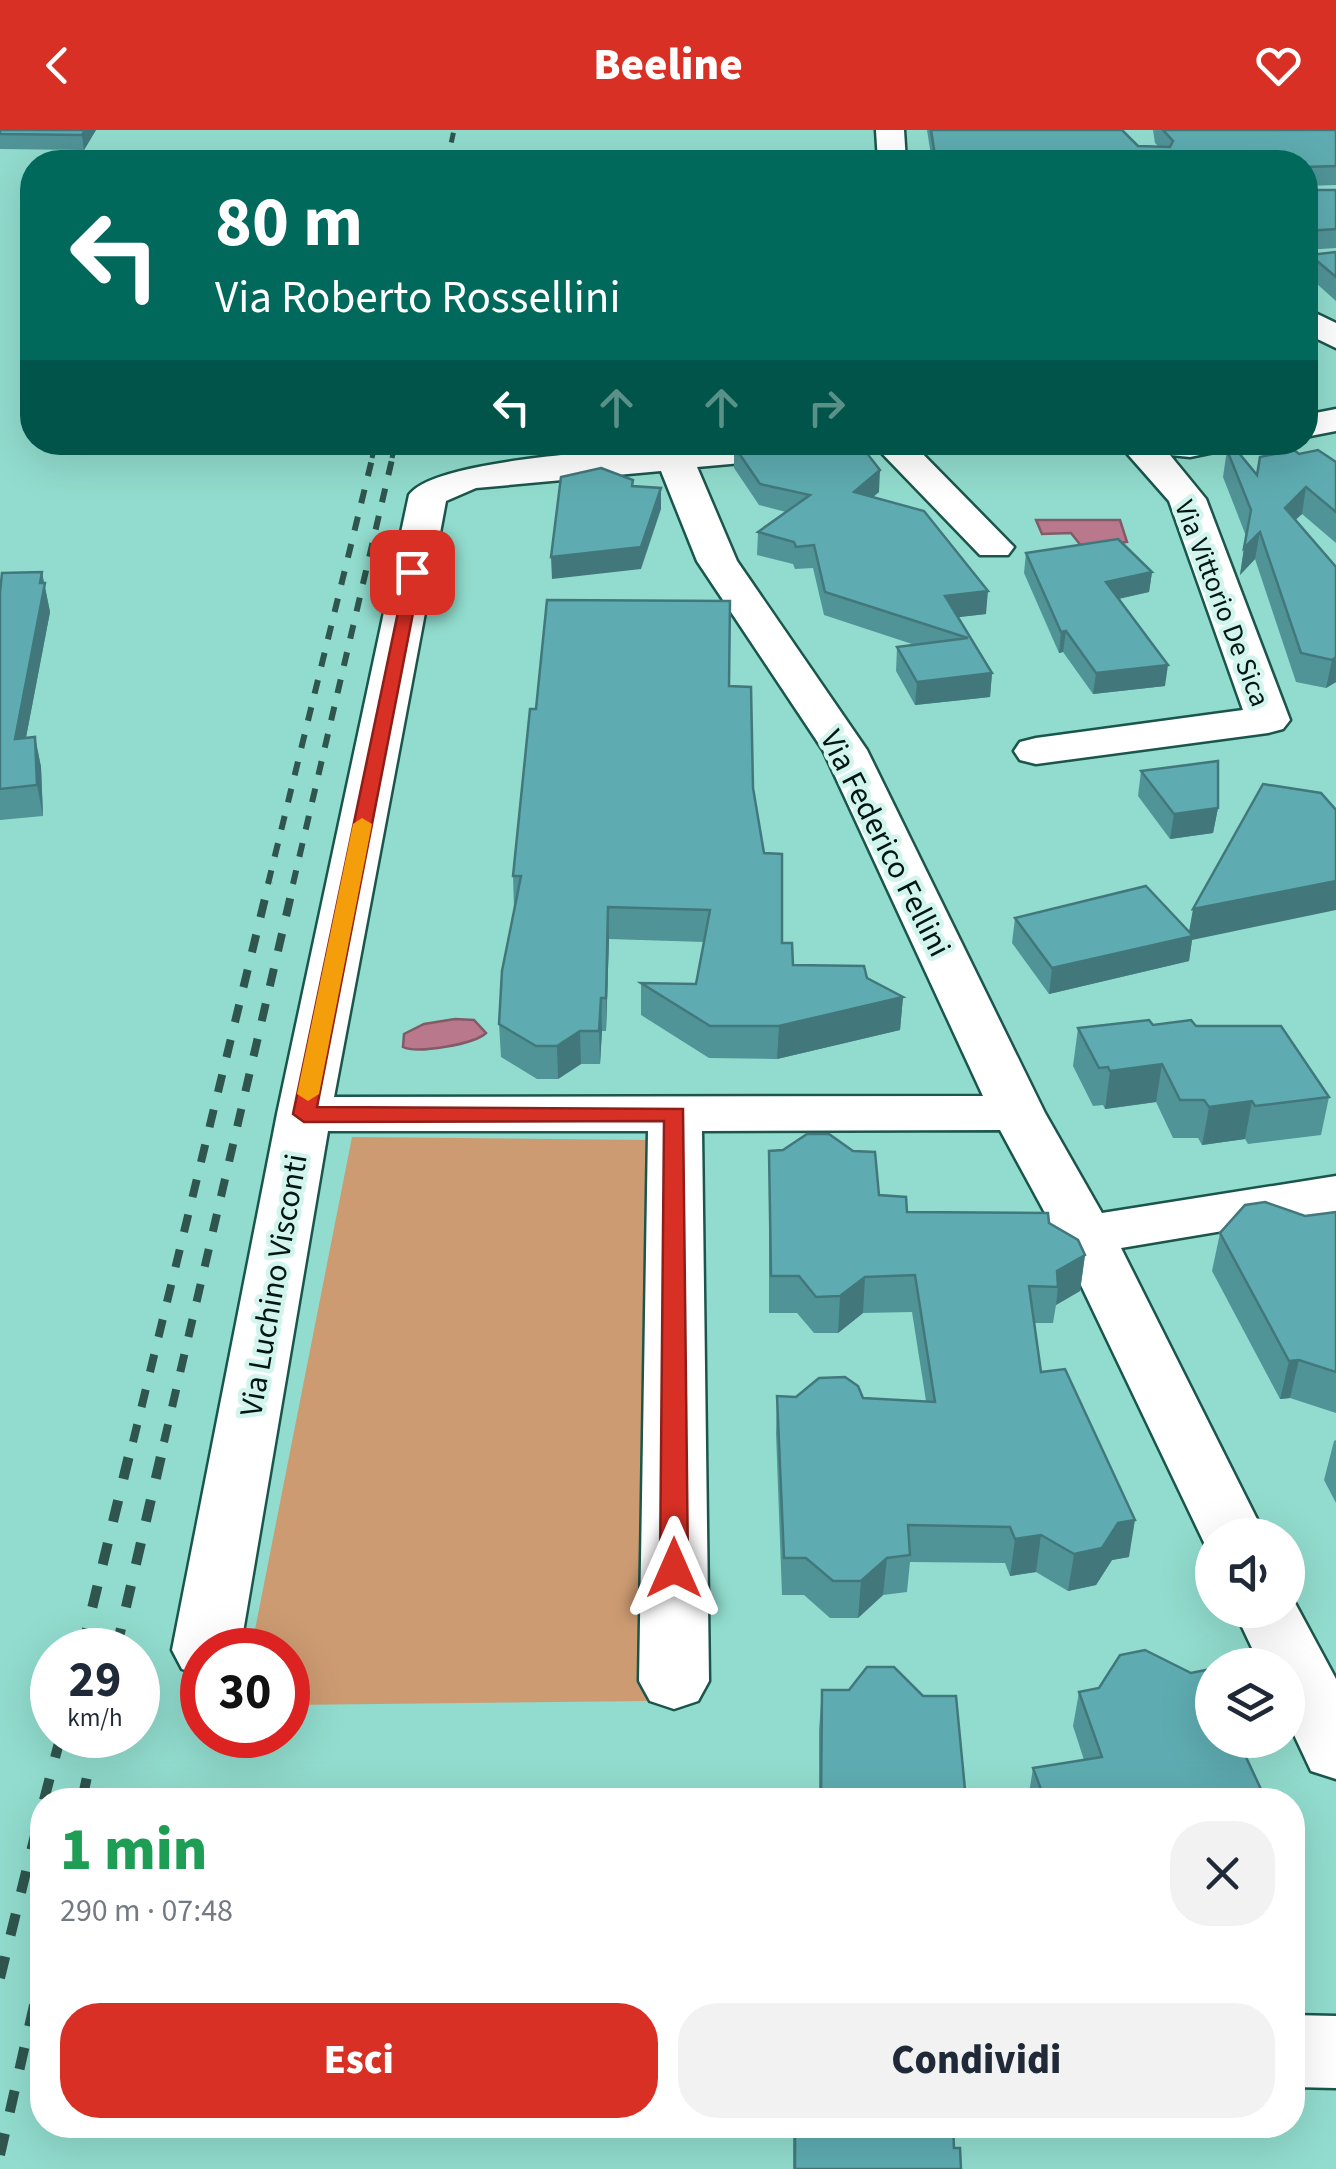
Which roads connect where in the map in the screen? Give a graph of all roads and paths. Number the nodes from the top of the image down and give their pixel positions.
1 (718, 455) edge
2 (903, 455) edge
3 (1148, 455) edge
4 (675, 459) junction
5 (994, 547) dead end
6 (1036, 750) dead end
7 (1018, 1113) junction
8 (304, 1114) junction
9 (676, 1114) junction
10 (1336, 1194) edge
11 (1086, 1235) junction
12 (1224, 1518) edge
13 (210, 1628) edge
14 (1277, 1628) edge
15 (674, 1681) dead end
16 (1336, 1750) edge
17 (1305, 2051) edge
18 (1336, 2052) edge

1 - 4 street
2 - 5 street
3 - 6 street, Via Vittorio De Sica
4 - 7 street, Via Federico Fellini
4 - 8 street, Via Luchino Visconti
7 - 9 street
7 - 11 street, Via Federico Fellini
8 - 9 street
8 - 13 street, Via Luchino Visconti
9 - 15 street
10 - 11 street
11 - 12 street, Via Federico Fellini
14 - 16 street
17 - 18 street

